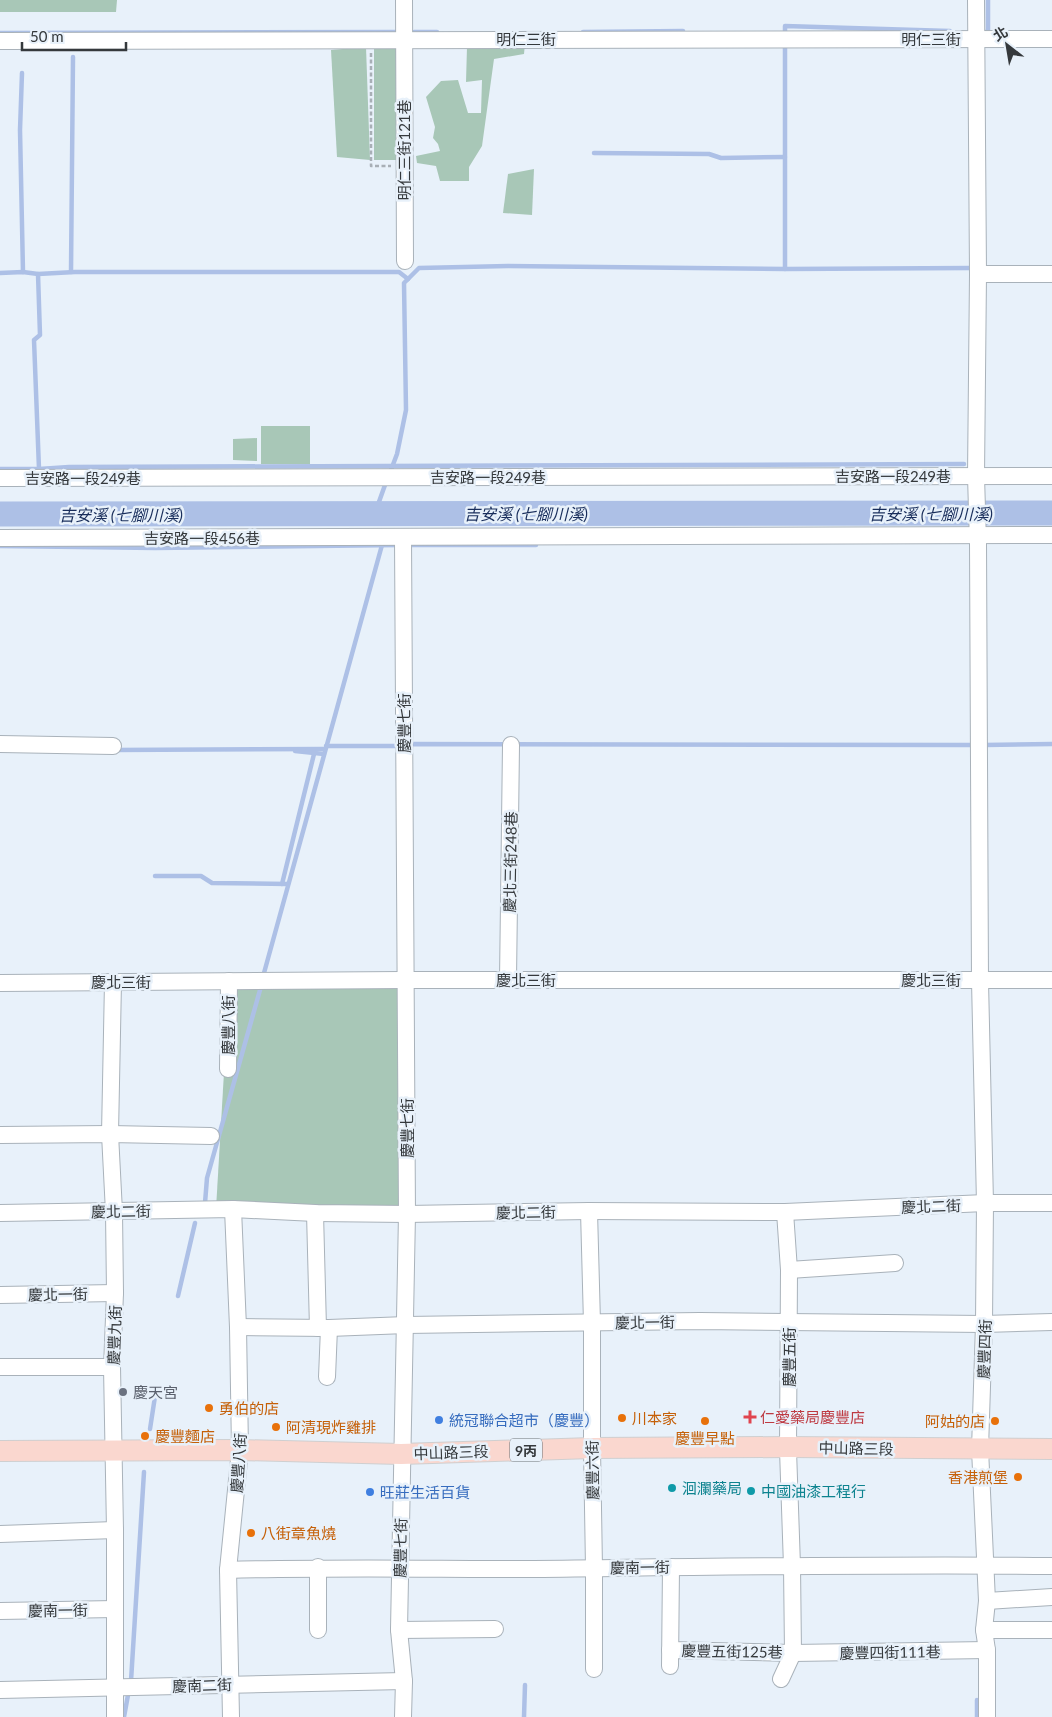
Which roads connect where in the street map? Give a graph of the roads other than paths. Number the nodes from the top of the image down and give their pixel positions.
1 (404, 0) edge
2 (976, 0) edge
3 (977, 32) junction
4 (1052, 38) edge
5 (404, 39) junction
6 (0, 41) edge
7 (405, 261) dead end
8 (978, 274) junction
9 (1052, 274) edge
10 (976, 476) junction
11 (1052, 476) edge
12 (0, 478) edge
13 (978, 535) junction
14 (1052, 535) edge
15 (0, 538) edge
16 (403, 538) junction
17 (0, 744) edge
18 (511, 745) dead end
19 (113, 746) dead end
20 (406, 980) junction
21 (508, 980) junction
22 (980, 980) junction
23 (1052, 980) edge
24 (229, 981) junction
25 (113, 982) junction
26 (0, 983) edge
27 (228, 1069) dead end
28 (110, 1134) junction
29 (0, 1135) edge
30 (211, 1136) dead end
31 (1052, 1203) edge
32 (985, 1204) junction
33 (233, 1209) junction
34 (589, 1211) junction
35 (114, 1212) junction
36 (785, 1212) junction
37 (315, 1213) junction
38 (0, 1214) edge
39 (407, 1214) junction
40 (895, 1264) dead end
41 (789, 1270) junction
42 (115, 1293) junction
43 (0, 1295) edge
44 (789, 1321) junction
45 (1052, 1322) edge
46 (592, 1323) junction
47 (984, 1324) junction
48 (406, 1325) junction
49 (238, 1327) junction
50 (323, 1328) junction
51 (112, 1367) junction
52 (0, 1368) edge
53 (327, 1377) dead end
54 (788, 1447) junction
55 (592, 1448) junction
56 (980, 1449) junction
57 (1052, 1449) edge
58 (240, 1450) junction
59 (0, 1451) edge
60 (112, 1451) junction
61 (401, 1454) junction
62 (115, 1530) junction
63 (6, 1534) edge
64 (792, 1566) junction
65 (985, 1566) junction
66 (1052, 1566) edge
67 (671, 1567) junction
68 (318, 1568) junction
69 (594, 1568) junction
70 (228, 1570) junction
71 (400, 1570) junction
72 (1052, 1597) edge
73 (986, 1601) junction
74 (115, 1608) junction
75 (0, 1610) edge
76 (495, 1628) dead end
77 (318, 1630) dead end
78 (399, 1630) junction
79 (984, 1630) junction
80 (1052, 1630) edge
81 (986, 1650) junction
82 (793, 1653) junction
83 (594, 1668) dead end
84 (781, 1679) dead end
85 (404, 1680) junction
86 (231, 1684) junction
87 (114, 1688) junction
88 (0, 1690) edge
89 (115, 1717) edge
90 (231, 1717) edge
91 (403, 1717) edge
92 (986, 1717) edge

1 - 5 street, 明仁三街121巷
2 - 3 street, 慶豐四街
3 - 4 street, 明仁三街
3 - 5 street, 明仁三街
3 - 8 street, 慶豐四街
5 - 6 street, 明仁三街
5 - 7 street, 明仁三街121巷
8 - 9 street
8 - 10 street, 慶豐四街
10 - 11 street, 吉安路一段249巷
10 - 12 street, 吉安路一段249巷
10 - 13 street, 慶豐四街
13 - 14 street, 吉安路一段456巷
13 - 16 street, 吉安路一段456巷
13 - 22 street, 慶豐四街
15 - 16 street, 吉安路一段456巷
16 - 20 street, 慶豐七街
17 - 19 street
18 - 21 street, 慶北三街248巷
20 - 21 street, 慶北三街
20 - 24 street, 慶北三街
20 - 39 street, 慶豐七街
21 - 22 street, 慶北三街
22 - 23 street, 慶北三街
22 - 32 street, 慶豐四街
24 - 25 street, 慶北三街
24 - 27 street, 慶豐八街
25 - 26 street, 慶北三街
25 - 28 street, 慶豐九街
28 - 29 street
28 - 30 street
28 - 35 street, 慶豐九街
31 - 32 street, 慶北二街
32 - 36 street, 慶北二街
32 - 47 street, 慶豐四街
33 - 35 street, 慶北二街
33 - 37 street, 慶北二街
33 - 49 street, 慶豐八街
34 - 36 street, 慶北二街
34 - 39 street, 慶北二街
34 - 46 street, 慶豐六街
35 - 38 street, 慶北二街
35 - 42 street, 慶豐九街
36 - 41 street, 慶豐五街
37 - 39 street, 慶北二街
37 - 50 street
39 - 48 street, 慶豐七街
40 - 41 street
41 - 44 street, 慶豐五街
42 - 43 street, 慶北一街
42 - 51 street, 慶豐九街
44 - 46 street, 慶北一街
44 - 47 street, 慶北一街
44 - 54 street, 慶豐五街
45 - 47 street, 慶北一街
46 - 48 street, 慶北一街
46 - 55 street, 慶豐六街
47 - 56 street, 慶豐四街
48 - 50 street, 慶北一街
48 - 61 street, 慶豐七街
49 - 50 street, 慶北一街
49 - 58 street, 慶豐八街
50 - 53 street
51 - 52 street
51 - 60 street, 慶豐九街
54 - 55 main road, 中山路三段 / 9丙
54 - 56 main road, 中山路三段 / 9丙
54 - 64 street, 慶豐五街
55 - 61 main road, 中山路三段 / 9丙
55 - 69 street, 慶豐六街
56 - 57 main road, 中山路三段 / 9丙
56 - 65 street, 慶豐四街
58 - 60 main road, 中山路三段 / 9丙
58 - 61 main road, 中山路三段 / 9丙
58 - 70 street, 慶豐八街
59 - 60 main road, 中山路三段 / 9丙
60 - 62 street, 慶豐九街
61 - 71 street, 慶豐七街
62 - 63 street
62 - 74 street, 慶豐九街
64 - 65 street, 慶南一街
64 - 67 street, 慶南一街
64 - 82 street, 慶豐五街
65 - 66 street, 慶南一街
65 - 73 street, 慶豐四街
67 - 69 street, 慶南一街
67 - 82 street, 慶豐五街125巷
68 - 70 street, 慶南一街
68 - 71 street, 慶南一街
68 - 77 street
69 - 71 street, 慶南一街
69 - 83 street, 慶豐六街
70 - 86 street, 慶豐八街
71 - 78 street, 慶豐七街
72 - 73 street
73 - 79 street, 慶豐四街
74 - 75 street, 慶南一街
74 - 87 street, 慶豐九街
76 - 78 street
78 - 85 street, 慶豐七街
79 - 80 street
79 - 81 street, 慶豐四街
81 - 82 street, 慶豐四街111巷
81 - 92 street, 慶豐四街
82 - 84 street, 慶豐五街
85 - 86 street, 慶南二街
85 - 91 street, 慶豐七街
86 - 87 street, 慶南二街
86 - 90 street, 慶豐八街
87 - 88 street, 慶南二街
87 - 89 street, 慶豐九街

